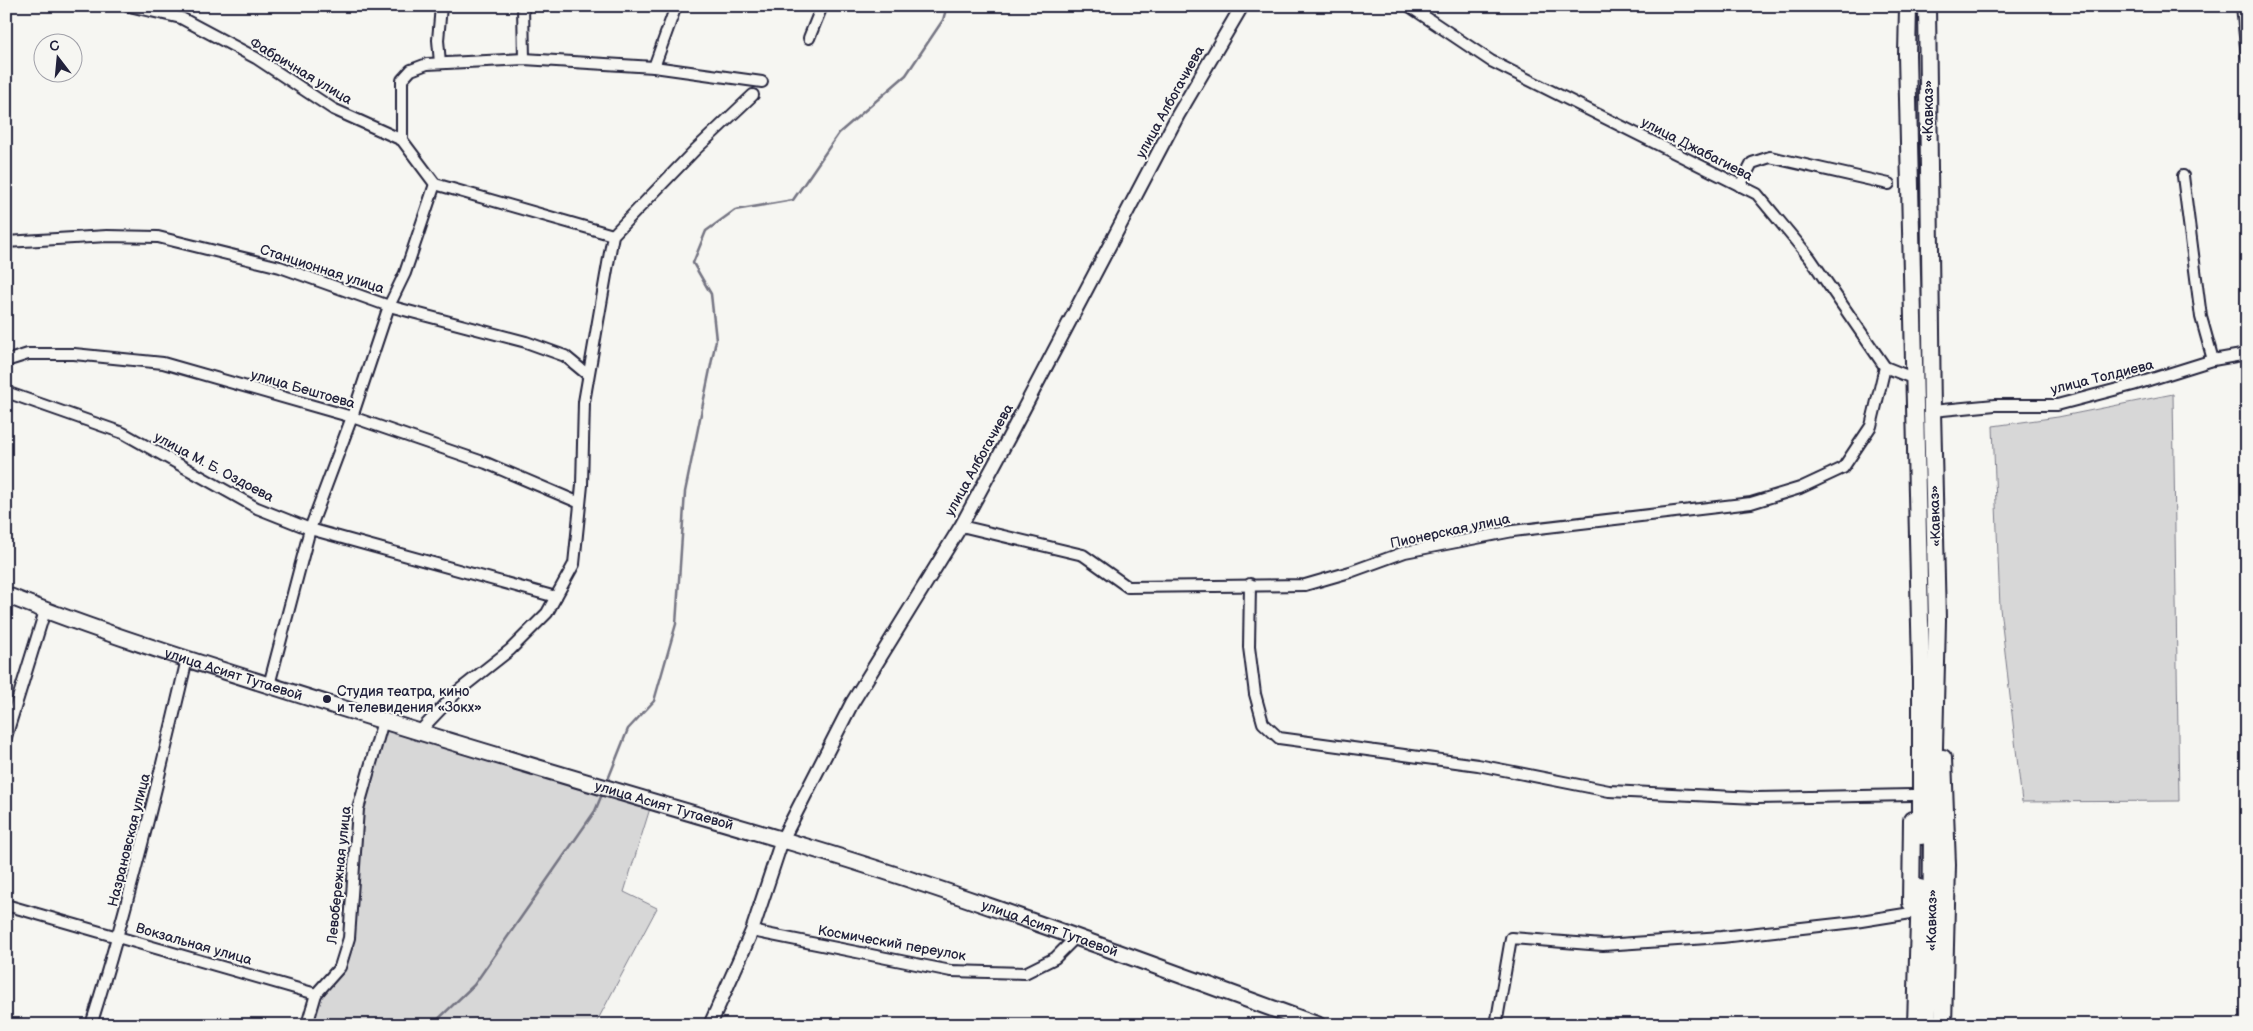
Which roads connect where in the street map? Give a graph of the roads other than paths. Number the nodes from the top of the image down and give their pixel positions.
1 (129, 6) edge
2 (441, 6) edge
3 (524, 6) edge
4 (676, 6) edge
5 (822, 6) edge
6 (1242, 6) edge
7 (1409, 6) edge
8 (1908, 6) edge
9 (1928, 6) edge
10 (2242, 6) edge
11 (809, 38) dead end
12 (2247, 57) edge
13 (524, 59) junction
14 (440, 63) junction
15 (654, 67) junction
16 (762, 82) dead end
17 (753, 95) dead end
18 (402, 140) junction
19 (2183, 176) dead end
20 (435, 184) junction
21 (1889, 184) dead end
22 (1740, 186) junction
23 (613, 235) junction
24 (6, 242) edge
25 (389, 306) junction
26 (2247, 354) edge
27 (2213, 360) junction
28 (6, 361) edge
29 (1885, 367) junction
30 (588, 376) junction
31 (1915, 379) junction
32 (6, 392) edge
33 (1932, 412) junction
34 (352, 417) junction
35 (580, 503) junction
36 (961, 526) junction
37 (310, 529) junction
38 (1250, 584) junction
39 (6, 595) edge
40 (556, 597) junction
41 (45, 611) junction
42 (187, 659) junction
43 (1921, 668) junction
44 (270, 685) junction
45 (1936, 686) junction
46 (383, 721) junction
47 (419, 732) junction
48 (6, 737) edge
49 (1912, 794) junction
50 (1926, 833) junction
51 (782, 840) junction
52 (6, 905) edge
53 (1911, 913) junction
54 (752, 931) junction
55 (119, 937) junction
56 (1076, 937) junction
57 (316, 994) junction
58 (91, 1025) edge
59 (307, 1025) edge
60 (710, 1025) edge
61 (1318, 1025) edge
62 (1496, 1025) edge
63 (1908, 1025) edge
64 (1916, 1025) edge
65 (1927, 1025) edge
66 (1943, 1025) edge

1 - 18 street, Фабричная улица
2 - 14 street
3 - 13 street
4 - 15 street
5 - 11 street
6 - 36 street, улица Албогачиева
7 - 22 street, улица Джабагиева
8 - 31 highway, «Кавказ»
9 - 33 highway, «Кавказ»
10 - 12 street
13 - 14 street
13 - 15 street
14 - 18 street
15 - 16 street
17 - 23 street
18 - 20 street, Фабричная улица
19 - 27 street
20 - 23 street
20 - 25 street
21 - 22 street
22 - 29 street, улица Джабагиева
23 - 30 street
24 - 25 street, Станционная улица
25 - 30 street, Станционная улица
25 - 34 street
26 - 27 street, улица Толдиева
27 - 33 street, улица Толдиева
28 - 34 street, улица Бештоева
29 - 31 street
29 - 38 street, Пионерская улица
30 - 35 street
31 - 43 highway, «Кавказ»
32 - 37 street, улица М. Б. Оздоева
33 - 45 highway, «Кавказ»
34 - 35 street, улица Бештоева
34 - 37 street
35 - 40 street
36 - 38 street, Пионерская улица
36 - 51 street, улица Албогачиева
37 - 40 street, улица М. Б. Оздоева
37 - 44 street
38 - 49 street
39 - 41 main road, улица Асият Тутаевой
40 - 47 street
41 - 42 main road, улица Асият Тутаевой
41 - 48 street
42 - 44 main road, улица Асият Тутаевой
42 - 55 street, Назрановская улица
43 - 49 highway
43 - 50 highway, «Кавказ»
44 - 46 main road, улица Асият Тутаевой
45 - 50 highway, «Кавказ»
45 - 66 highway
46 - 47 main road, улица Асият Тутаевой
46 - 57 street, Левобережная улица
47 - 51 main road, улица Асият Тутаевой
49 - 53 highway
50 - 64 highway, «Кавказ»
50 - 65 highway, «Кавказ»
51 - 54 street, улица Албогачиева
51 - 56 main road, улица Асият Тутаевой
52 - 55 street, Вокзальная улица
53 - 62 street
53 - 63 highway
54 - 56 street, Космический переулок
54 - 60 street, улица Албогачиева
55 - 57 street, Вокзальная улица
55 - 58 street, Назрановская улица
56 - 61 main road, улица Асият Тутаевой
57 - 59 street, Левобережная улица

